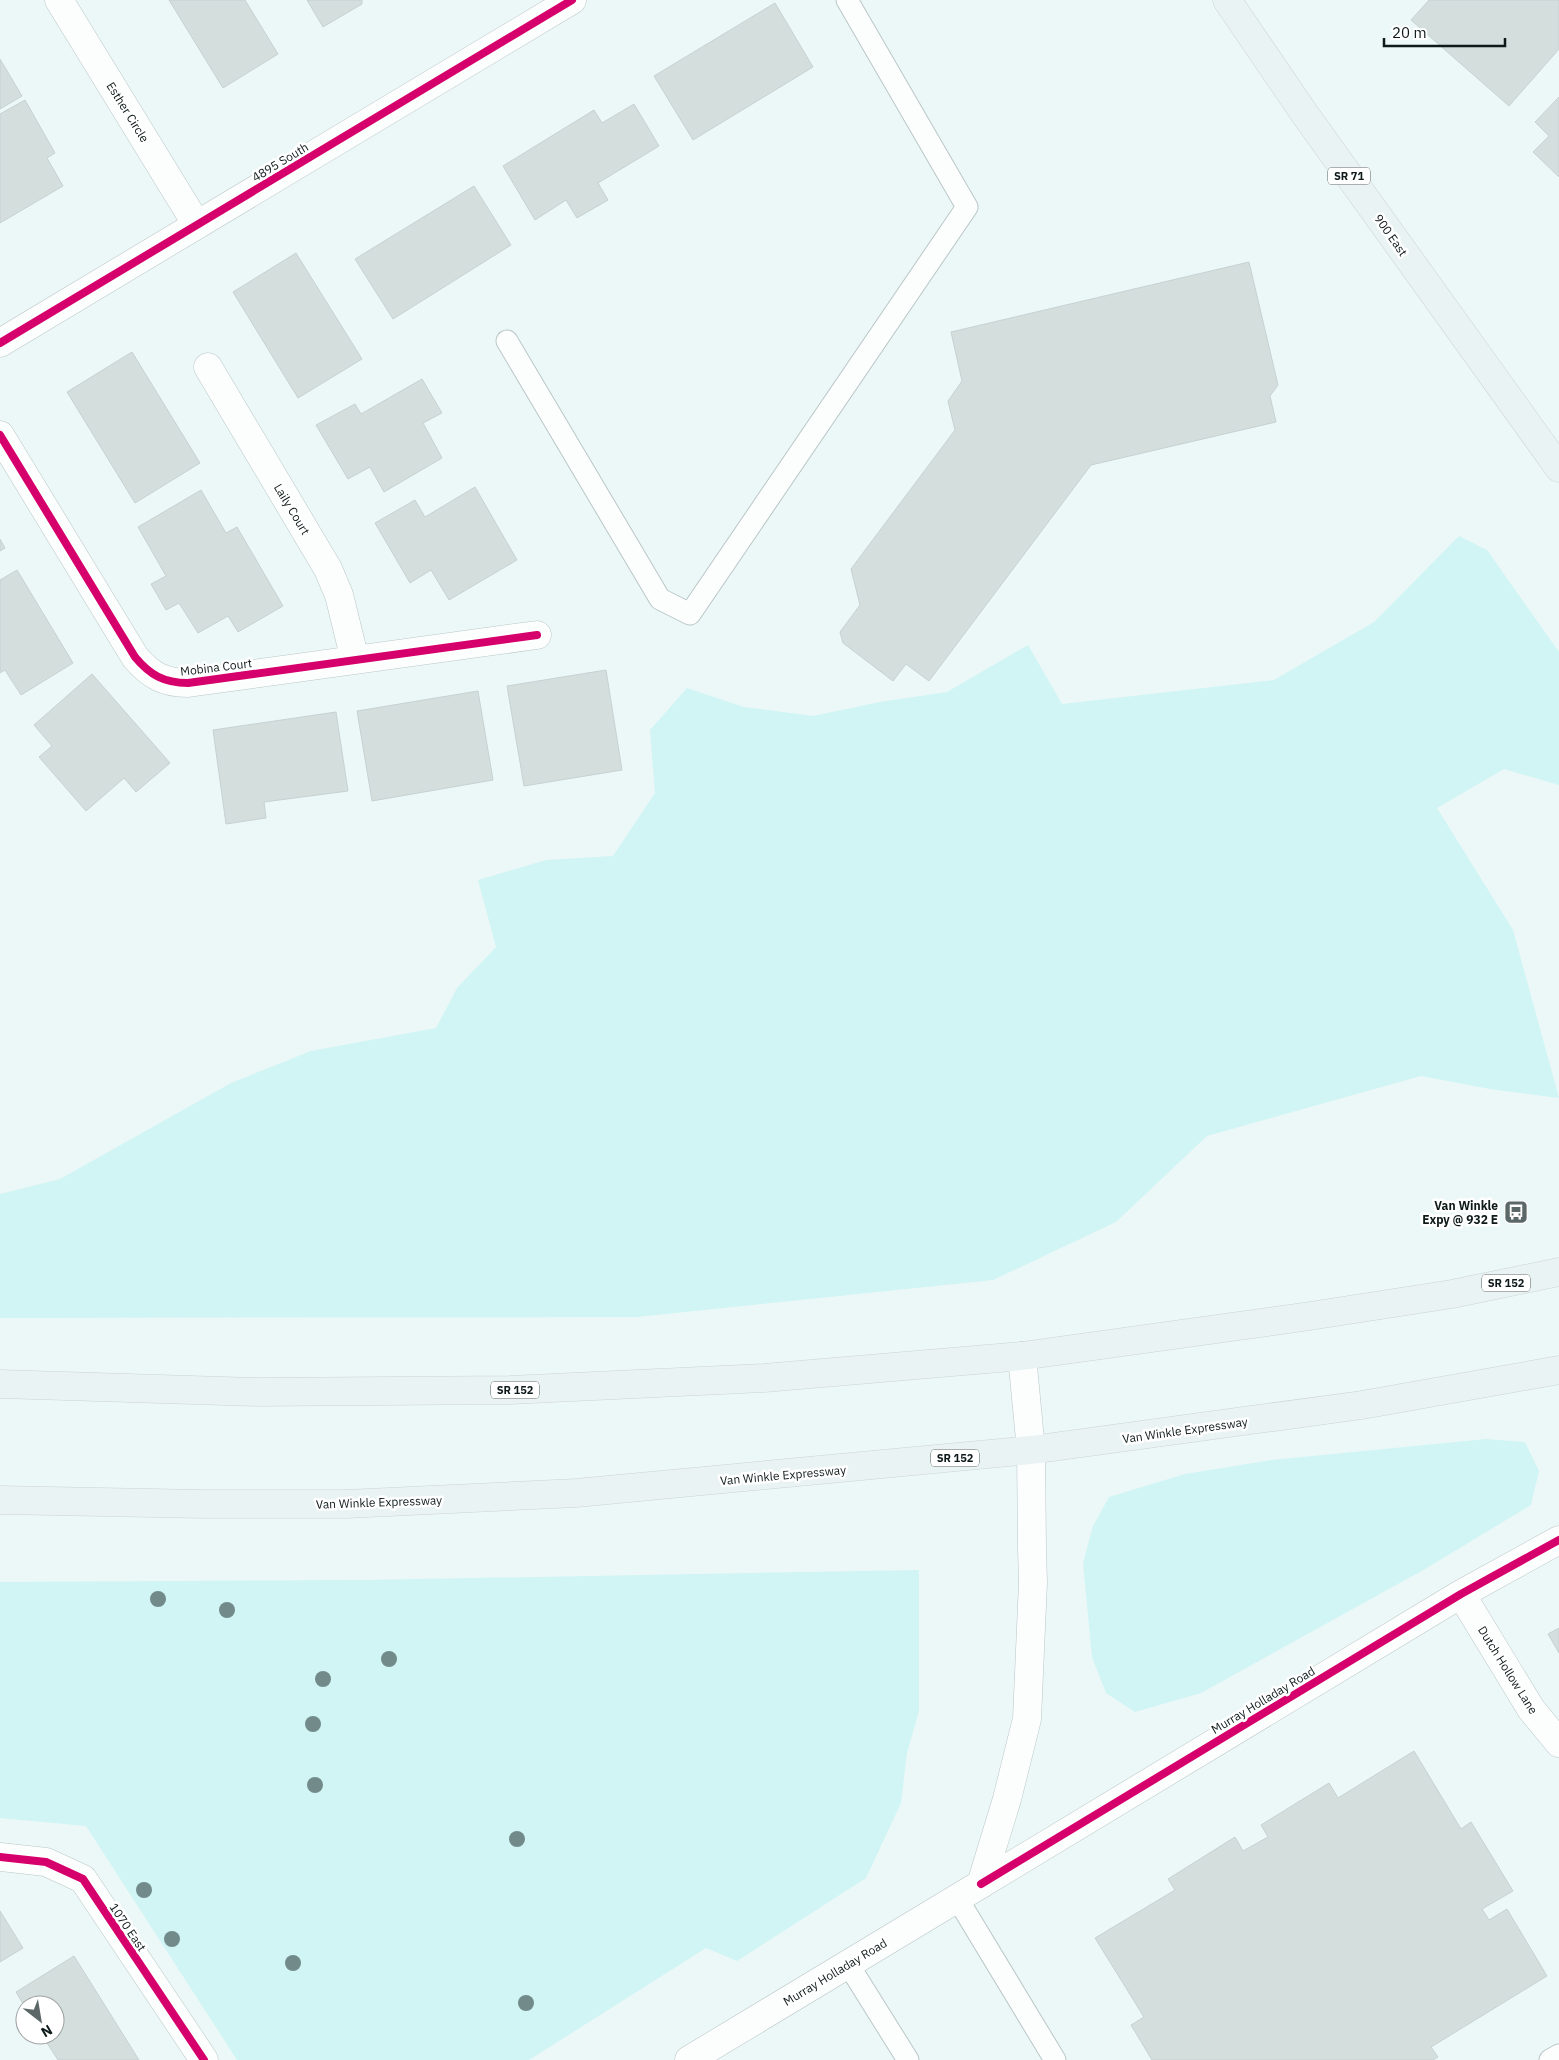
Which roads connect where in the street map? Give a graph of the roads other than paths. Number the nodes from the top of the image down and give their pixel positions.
1 (59, 0) edge
2 (572, 0) edge
3 (846, 0) edge
4 (1227, 0) edge
5 (197, 225) junction
6 (507, 341) dead end
7 (0, 344) edge
8 (208, 367) dead end
9 (0, 435) edge
10 (1559, 468) edge
11 (537, 635) dead end
12 (355, 660) junction
13 (1559, 1272) edge
14 (1022, 1356) junction
15 (1559, 1370) edge
16 (0, 1384) edge
17 (1031, 1450) junction
18 (0, 1500) edge
19 (1559, 1540) edge
20 (1462, 1594) junction
21 (1556, 1733) edge
22 (0, 1857) edge
23 (981, 1884) junction
24 (957, 1898) junction
25 (848, 1964) junction
26 (1559, 2055) edge
27 (204, 2060) edge
28 (689, 2060) edge
29 (908, 2060) edge
30 (1055, 2060) edge
31 (1550, 2060) edge

1 - 5 street, Esther Circle
2 - 5 street, 4895 South
3 - 6 lane
4 - 10 main road, 900 East / SR 71
5 - 7 street, 4895 South
8 - 12 street, Laily Court
9 - 12 street, Mobina Court
11 - 12 street, Mobina Court
13 - 14 main road, SR 152
14 - 16 main road, SR 152
14 - 17 street
15 - 17 main road, Van Winkle Expressway / SR 152
17 - 18 main road, Van Winkle Expressway / SR 152
17 - 23 street
19 - 20 street, Murray Holladay Road
20 - 21 street, Dutch Hollow Lane
20 - 23 street, Murray Holladay Road
22 - 27 street, 1070 East
23 - 24 street, Murray Holladay Road
24 - 25 street, Murray Holladay Road
24 - 30 lane
25 - 28 street, Murray Holladay Road
25 - 29 lane
26 - 31 lane

